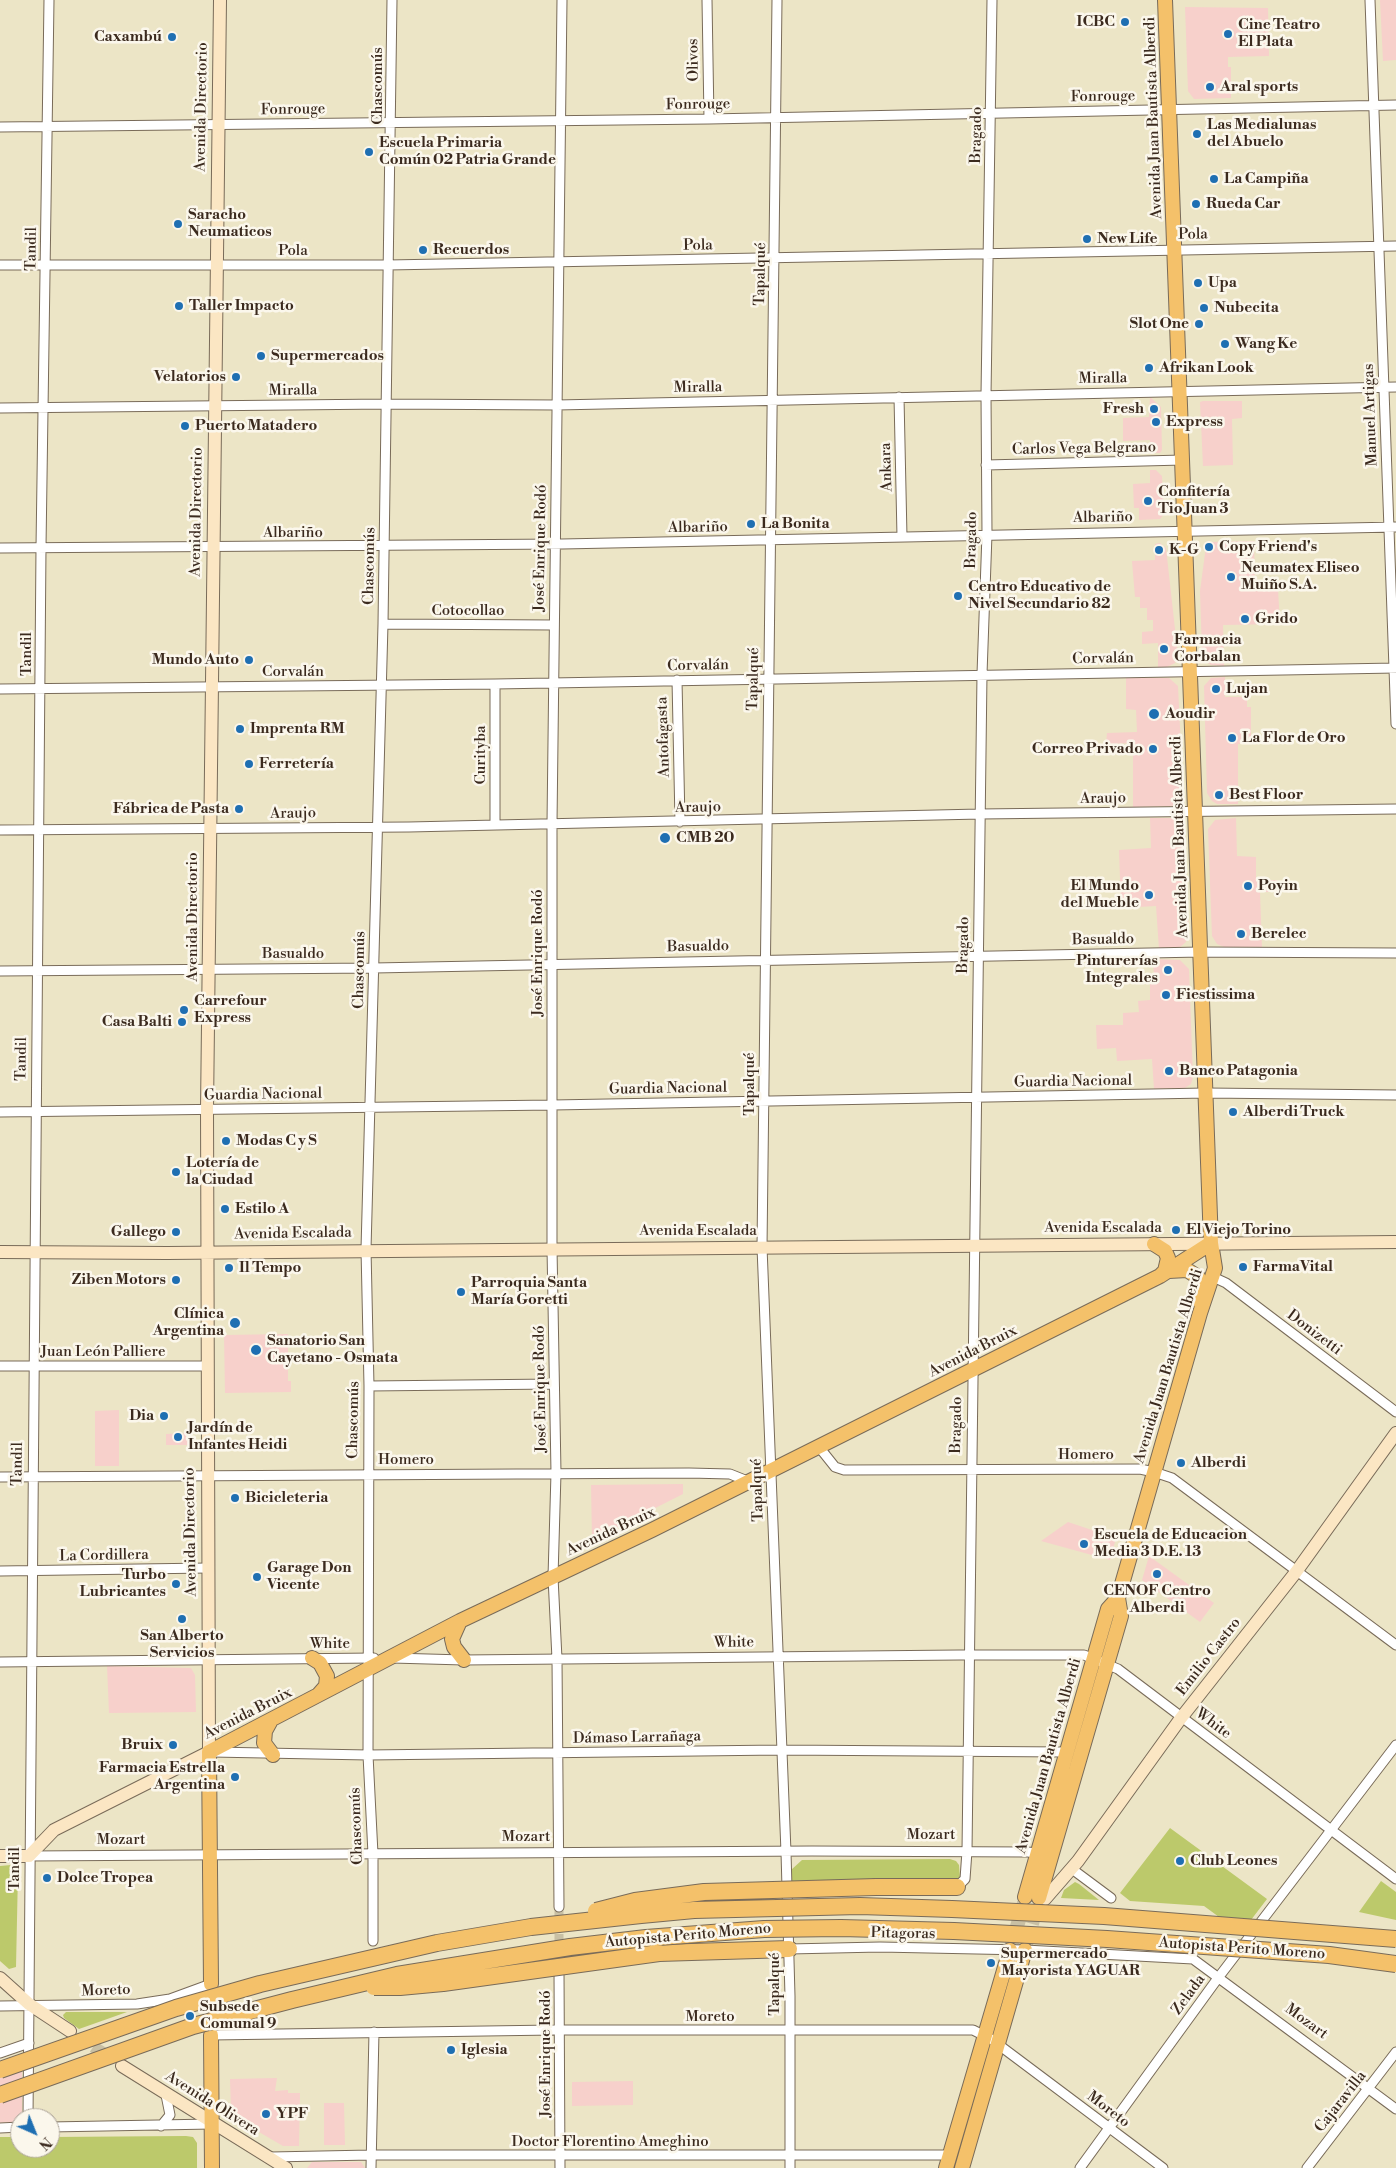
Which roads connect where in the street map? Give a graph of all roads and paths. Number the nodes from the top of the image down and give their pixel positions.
1 (49, 0) edge
2 (220, 0) edge
3 (392, 0) edge
4 (562, 0) edge
5 (707, 0) edge
6 (777, 0) edge
7 (992, 0) edge
8 (1166, 0) edge
9 (1370, 0) edge
10 (1373, 105) junction
11 (1396, 105) edge
12 (1169, 110) junction
13 (991, 112) junction
14 (776, 118) junction
15 (709, 119) junction
16 (560, 121) junction
17 (392, 123) junction
18 (218, 125) junction
19 (0, 126) edge
20 (49, 126) junction
21 (1378, 246) junction
22 (1396, 246) edge
23 (1175, 249) junction
24 (989, 255) junction
25 (775, 258) junction
26 (559, 262) junction
27 (0, 265) edge
28 (46, 265) junction
29 (388, 265) junction
30 (217, 266) junction
31 (1384, 386) junction
32 (1396, 387) edge
33 (1181, 391) junction
34 (986, 395) junction
35 (899, 397) junction
36 (773, 400) junction
37 (386, 404) junction
38 (556, 405) junction
39 (215, 406) junction
40 (0, 408) edge
41 (44, 408) junction
42 (1182, 460) junction
43 (986, 465) junction
44 (1392, 527) edge
45 (1186, 530) junction
46 (987, 534) junction
47 (902, 537) junction
48 (770, 540) junction
49 (555, 544) junction
50 (213, 546) junction
51 (384, 546) junction
52 (41, 547) junction
53 (0, 548) edge
54 (383, 624) junction
55 (554, 624) junction
56 (1395, 668) edge
57 (1190, 671) junction
58 (982, 674) junction
59 (768, 679) junction
60 (677, 680) junction
61 (553, 683) junction
62 (495, 684) junction
63 (381, 686) junction
64 (211, 687) junction
65 (0, 690) edge
66 (41, 690) junction
67 (1396, 724) edge
68 (1396, 809) edge
69 (1196, 811) junction
70 (980, 814) junction
71 (766, 820) junction
72 (680, 822) junction
73 (552, 823) junction
74 (495, 825) junction
75 (378, 827) junction
76 (210, 829) junction
77 (0, 830) edge
78 (39, 830) junction
79 (1201, 952) junction
80 (1396, 953) edge
81 (977, 956) junction
82 (764, 960) junction
83 (552, 964) junction
84 (374, 968) junction
85 (209, 969) junction
86 (37, 970) junction
87 (0, 971) edge
88 (1206, 1093) junction
89 (1396, 1095) edge
90 (977, 1098) junction
91 (764, 1100) junction
92 (553, 1105) junction
93 (371, 1107) junction
94 (207, 1109) junction
95 (0, 1112) edge
96 (35, 1112) junction
97 (1396, 1242) edge
98 (1211, 1243) junction
99 (1154, 1244) junction
100 (974, 1245) junction
101 (762, 1247) junction
102 (552, 1248) junction
103 (366, 1249) junction
104 (0, 1252) edge
105 (34, 1252) junction
106 (207, 1252) junction
107 (1165, 1273) junction
108 (1213, 1278) junction
109 (1200, 1314) junction
110 (0, 1366) edge
111 (34, 1366) junction
112 (206, 1366) junction
113 (972, 1370) junction
114 (554, 1384) junction
115 (369, 1386) junction
116 (1396, 1412) edge
117 (1396, 1433) edge
118 (819, 1447) junction
119 (970, 1469) junction
120 (771, 1472) junction
121 (1154, 1472) junction
122 (556, 1473) junction
123 (367, 1474) junction
124 (207, 1475) junction
125 (32, 1477) junction
126 (0, 1478) edge
127 (750, 1482) junction
128 (208, 1568) junction
129 (0, 1571) edge
130 (32, 1571) junction
131 (1296, 1572) junction
132 (553, 1577) junction
133 (1118, 1598) junction
134 (460, 1621) junction
135 (1396, 1645) edge
136 (969, 1654) junction
137 (777, 1656) junction
138 (312, 1658) junction
139 (388, 1658) junction
140 (556, 1659) junction
141 (1094, 1659) junction
142 (209, 1660) junction
143 (464, 1660) junction
144 (0, 1662) edge
145 (30, 1662) junction
146 (369, 1663) junction
147 (1107, 1664) junction
148 (314, 1697) junction
149 (1181, 1718) junction
150 (270, 1722) junction
151 (1396, 1745) edge
152 (780, 1750) junction
153 (967, 1751) junction
154 (209, 1752) junction
155 (1066, 1752) junction
156 (557, 1753) junction
157 (368, 1754) junction
158 (273, 1755) junction
159 (1330, 1830) junction
160 (967, 1851) junction
161 (786, 1852) junction
162 (559, 1853) junction
163 (373, 1854) junction
164 (1045, 1855) junction
165 (0, 1856) edge
166 (29, 1856) junction
167 (209, 1856) junction
168 (1072, 1869) junction
169 (1396, 1879) edge
170 (957, 1887) joint
171 (1036, 1898) joint
172 (1111, 1898) dead end
173 (559, 1907) tunnel mouth
174 (531, 1927) junction
175 (1396, 1939) edge
176 (373, 1941) dead end
177 (789, 1949) junction
178 (1018, 1950) junction
179 (1396, 1964) edge
180 (559, 1971) tunnel mouth
181 (0, 1978) edge
182 (1218, 1978) junction
183 (211, 1984) joint
184 (352, 1986) junction
185 (29, 2004) junction
186 (0, 2006) edge
187 (559, 2030) junction
188 (70, 2031) tunnel mouth
189 (788, 2031) junction
190 (374, 2032) junction
191 (211, 2035) joint
192 (986, 2036) junction
193 (29, 2043) junction
194 (998, 2044) junction
195 (1396, 2052) edge
196 (0, 2053) edge
197 (122, 2066) tunnel mouth
198 (0, 2070) edge
199 (1369, 2088) junction
200 (0, 2095) edge
201 (166, 2095) junction
202 (28, 2108) edge
203 (1396, 2109) edge
204 (212, 2124) junction
205 (161, 2126) junction
206 (60, 2127) edge
207 (1109, 2128) junction
208 (371, 2155) junction
209 (560, 2156) junction
210 (790, 2156) junction
211 (269, 2158) junction
212 (948, 2162) edge
213 (212, 2168) edge
214 (286, 2168) edge
215 (371, 2168) edge
216 (560, 2168) edge
217 (790, 2168) edge
218 (962, 2168) edge
219 (1080, 2168) edge
220 (1163, 2168) edge
221 (1307, 2168) edge

1 - 20 street, Tandil
2 - 18 street, Avenida Directorio
3 - 17 street, Chascomús
4 - 16 street, José Enrique Rodó
5 - 15 street, Olivos
6 - 14 street, Tapalqué
7 - 13 street, Bragado
8 - 12 main road, Avenida Juan Bautista Alberdi
9 - 10 street, Manuel Artigas
10 - 11 street, Fonrouge
10 - 12 street, Fonrouge
10 - 21 street, Manuel Artigas
12 - 13 street, Fonrouge
12 - 23 main road, Avenida Juan Bautista Alberdi
13 - 14 street, Fonrouge
13 - 24 street, Bragado
14 - 15 street, Fonrouge
14 - 25 street, Tapalqué
15 - 16 street, Fonrouge
16 - 17 street, Fonrouge
16 - 26 street, José Enrique Rodó
17 - 18 street, Fonrouge
17 - 29 street, Chascomús
18 - 20 street, Fonrouge
18 - 30 street, Avenida Directorio
19 - 20 street, Fonrouge
20 - 28 street, Tandil
21 - 22 street, Pola
21 - 23 street, Pola
21 - 31 street, Manuel Artigas
23 - 24 street, Pola
23 - 33 main road, Avenida Juan Bautista Alberdi
24 - 25 street, Pola
24 - 34 street, Bragado
25 - 26 street, Pola
25 - 36 street, Tapalqué
26 - 29 street, Pola
26 - 38 street, José Enrique Rodó
27 - 28 street, Pola
28 - 30 street, Pola
28 - 41 street, Tandil
29 - 30 street, Pola
29 - 37 street, Chascomús
30 - 39 street, Avenida Directorio
31 - 32 street, Miralla
31 - 33 street, Miralla
31 - 44 street, Manuel Artigas
33 - 34 street, Miralla
33 - 42 main road, Avenida Juan Bautista Alberdi
34 - 35 street, Miralla
34 - 43 street, Bragado
35 - 36 street, Miralla
35 - 47 street, Ankara
36 - 38 street, Miralla
36 - 48 street, Tapalqué
37 - 38 street, Miralla
37 - 39 street, Miralla
37 - 51 street, Chascomús
38 - 49 street, José Enrique Rodó
39 - 41 street, Miralla
39 - 50 street, Avenida Directorio
40 - 41 street, Miralla
41 - 52 street, Tandil
42 - 43 street, Carlos Vega Belgrano
42 - 45 main road, Avenida Juan Bautista Alberdi
43 - 46 street, Bragado
44 - 45 street, Albariño
44 - 56 street, Manuel Artigas
45 - 46 street, Albariño
45 - 57 main road, Avenida Juan Bautista Alberdi
46 - 47 street, Albariño
46 - 58 street, Bragado
47 - 48 street, Albariño
48 - 49 street, Albariño
48 - 59 street, Tapalqué
49 - 51 street, Albariño
49 - 55 street, José Enrique Rodó
50 - 51 street, Albariño
50 - 52 street, Albariño
50 - 64 street, Avenida Directorio
51 - 54 street, Chascomús
52 - 53 street, Albariño
52 - 66 street, Tandil
54 - 55 street, Cotocollao
54 - 63 street, Chascomús
55 - 61 street, José Enrique Rodó
56 - 57 street, Corvalán
56 - 67 street, Manuel Artigas
57 - 58 street, Corvalán
57 - 69 main road, Avenida Juan Bautista Alberdi
58 - 59 street, Corvalán
58 - 70 street, Bragado
59 - 60 street, Corvalán
59 - 71 street, Tapalqué
60 - 61 street, Corvalán
60 - 72 street, Antofagasta
61 - 62 street, Corvalán
61 - 73 street, José Enrique Rodó
62 - 63 street, Corvalán
62 - 74 street, Curityba
63 - 64 street, Corvalán
63 - 75 street, Chascomús
64 - 66 street, Corvalán
64 - 76 street, Avenida Directorio
65 - 66 street, Corvalán
66 - 78 street, Tandil
68 - 69 street, Araujo
69 - 70 street, Araujo
69 - 79 main road, Avenida Juan Bautista Alberdi
70 - 71 street, Araujo
70 - 81 street, Bragado
71 - 72 street, Araujo
71 - 82 street, Tapalqué
72 - 73 street, Araujo
73 - 74 street, Araujo
73 - 83 street, José Enrique Rodó
74 - 75 street, Araujo
75 - 76 street, Araujo
75 - 84 street, Chascomús
76 - 78 street, Araujo
76 - 85 street, Avenida Directorio
77 - 78 street, Araujo
78 - 86 street, Tandil
79 - 80 street, Basualdo
79 - 81 street, Basualdo
79 - 88 main road, Avenida Juan Bautista Alberdi
81 - 82 street, Basualdo
81 - 90 street, Bragado
82 - 83 street, Basualdo
82 - 91 street, Tapalqué
83 - 84 street, Basualdo
83 - 92 street, José Enrique Rodó
84 - 85 street, Basualdo
84 - 93 street, Chascomús
85 - 86 street, Basualdo
85 - 94 street, Avenida Directorio
86 - 87 street, Basualdo
86 - 96 street, Tandil
88 - 89 street, Guardia Nacional
88 - 90 street, Guardia Nacional
88 - 98 main road, Avenida Juan Bautista Alberdi
90 - 91 street, Guardia Nacional
90 - 100 street, Bragado
91 - 92 street, Guardia Nacional
91 - 101 street, Tapalqué
92 - 93 street, Guardia Nacional
92 - 102 street, José Enrique Rodó
93 - 94 street, Guardia Nacional
93 - 103 street, Chascomús
94 - 96 street, Guardia Nacional
94 - 106 street, Avenida Directorio
95 - 96 street, Guardia Nacional
96 - 105 street, Tandil
97 - 98 street, Avenida Escalada
98 - 99 street, Avenida Escalada
98 - 107 main road, Avenida Bruix
98 - 108 main road, Avenida Juan Bautista Alberdi
99 - 100 street, Avenida Escalada
99 - 107 main road
100 - 101 street, Avenida Escalada
100 - 113 street, Bragado
101 - 102 street, Avenida Escalada
101 - 120 street, Tapalqué
102 - 103 street, Avenida Escalada
102 - 114 street, José Enrique Rodó
103 - 106 street, Avenida Escalada
103 - 115 street, Chascomús
104 - 105 street, Avenida Escalada
105 - 106 street, Avenida Escalada
105 - 111 street, Tandil
106 - 112 street, Avenida Directorio
107 - 109 main road
107 - 113 main road, Avenida Bruix
108 - 109 main road, Avenida Juan Bautista Alberdi
108 - 116 street, Donizetti
109 - 121 main road, Avenida Juan Bautista Alberdi
110 - 111 street, Juan León Palliere
111 - 112 street, Juan León Palliere
111 - 125 street, Tandil
112 - 124 street, Avenida Directorio
113 - 118 main road, Avenida Bruix
113 - 119 street, Bragado
114 - 115 street
114 - 122 street, José Enrique Rodó
115 - 123 street, Chascomús
117 - 131 street, Emilio Castro
118 - 119 street, Homero
118 - 120 main road, Avenida Bruix
119 - 121 street, Homero
119 - 136 street, Bragado
120 - 127 main road, Avenida Bruix
120 - 137 street, Tapalqué
121 - 131 street, Homero
121 - 133 main road, Avenida Juan Bautista Alberdi
122 - 123 street, Homero
122 - 127 street, Homero
122 - 132 street, José Enrique Rodó
123 - 124 street, Homero
123 - 146 street, Chascomús
124 - 125 street, Homero
124 - 128 street, Avenida Directorio
125 - 126 street, Homero
125 - 130 street, Tandil
127 - 132 main road, Avenida Bruix
128 - 130 street, La Cordillera
128 - 142 street, Avenida Directorio
129 - 130 street, La Cordillera
130 - 145 street, Tandil
131 - 135 street, Homero
131 - 149 street, Emilio Castro
132 - 134 main road, Avenida Bruix
132 - 140 street, José Enrique Rodó
133 - 141 main road, Avenida Juan Bautista Alberdi
133 - 147 main road, Avenida Juan Bautista Alberdi
134 - 139 main road, Avenida Bruix
134 - 143 main road
136 - 137 street, White
136 - 141 street, White
136 - 153 street, Bragado
137 - 140 street, White
137 - 152 street, Tapalqué
138 - 142 street, White
138 - 146 street, White
138 - 148 main road
139 - 143 street, White
139 - 146 main road, Avenida Bruix
140 - 143 street, White
140 - 156 street, José Enrique Rodó
141 - 147 street, White
141 - 155 main road, Avenida Juan Bautista Alberdi
142 - 145 street, White
142 - 154 street, Avenida Directorio
144 - 145 street, White
145 - 166 street, Tandil
146 - 148 main road, Avenida Bruix
146 - 157 street, Chascomús
147 - 149 street, White
147 - 164 main road, Avenida Juan Bautista Alberdi
148 - 150 main road, Avenida Bruix
149 - 159 street, White
149 - 168 street, Emilio Castro
150 - 154 main road, Avenida Bruix
150 - 158 main road
151 - 159 street, Zelada
152 - 153 street, Dámaso Larrañaga
152 - 156 street, Dámaso Larrañaga
152 - 161 street, Tapalqué
153 - 155 street, Dámaso Larrañaga
153 - 160 street, Bragado
154 - 158 street, Dámaso Larrañaga
154 - 166 street, Avenida Bruix
154 - 167 main road, Avenida Directorio
155 - 164 main road, Avenida Juan Bautista Alberdi
156 - 157 street, Dámaso Larrañaga
156 - 162 street, José Enrique Rodó
157 - 158 street, Dámaso Larrañaga
157 - 163 street, Chascomús
159 - 169 street, White
159 - 182 street, Zelada
160 - 161 street, Mozart
160 - 164 street, Mozart
160 - 170 street, Bragado
161 - 162 street, Mozart
161 - 177 street, Tapalqué
162 - 163 street, Mozart
162 - 173 street, José Enrique Rodó
163 - 167 street, Mozart
163 - 176 street, Chascomús
164 - 171 main road, Avenida Juan Bautista Alberdi
165 - 166 street, Mozart
166 - 167 street, Mozart
166 - 185 street, Tandil
167 - 183 main road, Avenida Directorio
168 - 171 street, Emilio Castro
168 - 172 street
170 - 174 highway, bridge
174 - 175 highway, Autopista Perito Moreno, bridge
174 - 198 highway, Autopista Perito Moreno, bridge
177 - 178 street, Pitagoras
177 - 184 highway, bridge
177 - 189 street, Tapalqué
178 - 182 street, Mozart
178 - 192 main road
178 - 194 main road
179 - 184 highway, Autopista Perito Moreno, bridge
180 - 187 street, José Enrique Rodó
181 - 185 street
182 - 199 street, Mozart
182 - 207 street, Zelada
183 - 185 street, Moreto
184 - 200 highway, Autopista Perito Moreno, bridge
185 - 186 street, Moreto
185 - 188 street
185 - 193 street, Tandil
187 - 189 street, Moreto
187 - 190 street, Moreto
187 - 209 street, José Enrique Rodó
189 - 192 street, Moreto
189 - 210 street, Tapalqué
190 - 191 street, Moreto
190 - 208 street
191 - 204 main road
192 - 194 street, Moreto
192 - 212 main road
193 - 196 street
193 - 202 street, Tandil
194 - 207 street, Moreto
194 - 218 main road
195 - 199 street, Cajaravilla
197 - 201 street, Avenida Olivera
199 - 203 street, Mozart
199 - 221 street, Cajaravilla
201 - 204 street, Avenida Olivera
201 - 205 street
204 - 205 street
204 - 211 street, Avenida Olivera
204 - 213 main road
205 - 206 street
207 - 219 street, Zelada
207 - 220 street, Moreto
208 - 209 street, Doctor Florentino Ameghino
208 - 211 street, Doctor Florentino Ameghino
208 - 215 street
209 - 210 street, Doctor Florentino Ameghino
209 - 216 street, José Enrique Rodó
210 - 212 street, Doctor Florentino Ameghino
210 - 217 street, Tapalqué
211 - 214 street, Avenida Olivera

